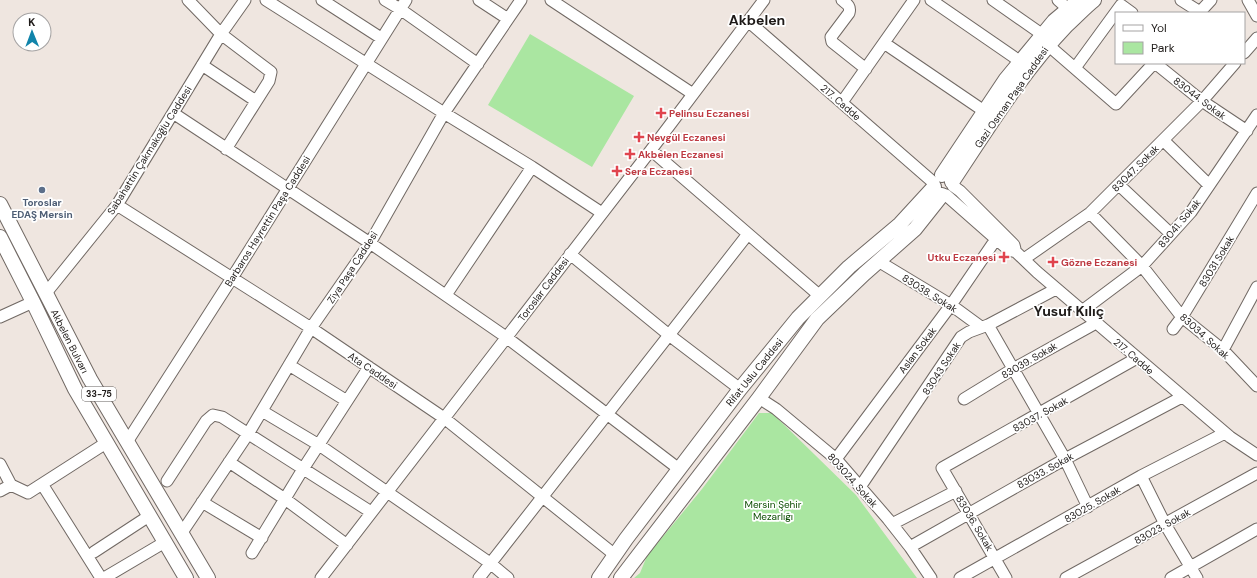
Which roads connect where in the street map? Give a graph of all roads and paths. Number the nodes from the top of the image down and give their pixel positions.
1 (188, 0) edge
2 (244, 0) edge
3 (266, 0) edge
4 (322, 0) edge
5 (385, 0) edge
6 (479, 0) edge
7 (521, 0) edge
8 (551, 0) edge
9 (764, 0) edge
10 (842, 0) edge
11 (914, 0) edge
12 (931, 0) edge
13 (993, 0) edge
14 (1094, 0) edge
15 (1181, 0) edge
16 (1248, 0) edge
17 (1068, 3) edge
18 (403, 4) edge
19 (1204, 6) edge
20 (1116, 12) edge
21 (1131, 12) edge
22 (1115, 13) edge
23 (1257, 16) edge
24 (508, 19) junction
25 (750, 19) junction
26 (221, 34) junction
27 (381, 38) junction
28 (1257, 38) edge
29 (1045, 40) junction
30 (884, 43) junction
31 (1245, 52) edge
32 (1020, 62) junction
33 (365, 63) junction
34 (478, 64) junction
35 (1154, 64) edge
36 (1156, 64) edge
37 (1234, 64) edge
38 (202, 66) junction
39 (866, 68) junction
40 (1075, 68) junction
41 (693, 94) junction
42 (845, 98) junction
43 (256, 100) junction
44 (1202, 101) junction
45 (984, 111) junction
46 (444, 113) junction
47 (173, 114) junction
48 (1257, 115) edge
49 (1246, 131) junction
50 (1163, 140) junction
51 (226, 149) junction
52 (651, 150) junction
53 (532, 167) junction
54 (943, 185) junction
55 (1118, 185) junction
56 (1209, 185) junction
57 (287, 189) junction
58 (1257, 193) edge
59 (0, 204) edge
60 (117, 205) junction
61 (602, 213) junction
62 (1090, 213) junction
63 (748, 234) junction
64 (1171, 234) junction
65 (0, 237) edge
66 (996, 239) junction
67 (370, 243) junction
68 (570, 254) junction
69 (1016, 254) junction
70 (878, 261) junction
71 (1142, 266) junction
72 (232, 278) junction
73 (1257, 288) edge
74 (1056, 289) junction
75 (46, 293) junction
76 (446, 295) junction
77 (820, 296) junction
78 (33, 302) junction
79 (951, 306) junction
80 (1082, 311) junction
81 (0, 317) edge
82 (1182, 317) junction
83 (1096, 323) junction
84 (985, 326) junction
85 (312, 328) junction
86 (1173, 329) dead end
87 (669, 335) junction
88 (506, 337) junction
89 (1223, 350) junction
90 (1137, 358) junction
91 (289, 365) junction
92 (369, 368) junction
93 (1013, 369) junction
94 (90, 379) junction
95 (1256, 381) edge
96 (740, 388) junction
97 (1182, 397) junction
98 (759, 398) junction
99 (964, 399) dead end
100 (347, 401) junction
101 (262, 411) junction
102 (607, 414) junction
103 (1039, 415) junction
104 (444, 418) junction
105 (1225, 433) junction
106 (248, 434) junction
107 (106, 442) junction
108 (127, 442) junction
109 (319, 445) junction
110 (1257, 455) edge
111 (836, 459) junction
112 (1065, 459) junction
113 (229, 462) junction
114 (0, 464) edge
115 (942, 468) joint
116 (303, 469) junction
117 (679, 469) junction
118 (1257, 473) edge
119 (1141, 476) junction
120 (167, 481) dead end
121 (42, 484) junction
122 (11, 485) junction
123 (860, 487) junction
124 (956, 490) junction
125 (0, 491) edge
126 (387, 492) junction
127 (542, 496) junction
128 (285, 498) junction
129 (202, 502) junction
130 (1088, 507) junction
131 (371, 512) junction
132 (969, 512) junction
133 (149, 516) junction
134 (892, 524) junction
135 (1165, 524) junction
136 (1257, 529) edge
137 (181, 534) junction
138 (262, 538) junction
139 (165, 542) junction
140 (347, 544) junction
141 (910, 547) junction
142 (94, 552) dead end
143 (252, 553) dead end
144 (615, 554) junction
145 (996, 558) junction
146 (490, 563) junction
147 (1191, 567) junction
148 (323, 577) edge
149 (100, 578) edge
150 (104, 578) edge
151 (186, 578) edge
152 (196, 578) edge
153 (208, 578) edge
154 (479, 578) edge
155 (508, 578) edge
156 (599, 578) edge
157 (621, 578) edge
158 (931, 578) edge
159 (960, 578) edge
160 (1006, 578) edge
161 (1066, 578) edge
162 (1171, 578) edge
163 (1197, 578) edge

1 - 26 street
2 - 26 street, Sabahattin Çakmakoğlu Caddesi
3 - 33 street
4 - 27 street
5 - 18 street
6 - 24 street
7 - 24 street, Ziya Paşa Caddesi
8 - 41 street
9 - 25 street, Toroslar Caddesi
10 - 39 street
11 - 30 street
12 - 32 street
13 - 29 street
14 - 29 main road, Gazi Osman Paşa Caddesi
15 - 19 street
16 - 23 street
17 - 29 main road, Gazi Osman Paşa Caddesi
18 - 27 street, Barbaros Hayrettin Paşa Caddesi
18 - 34 street
20 - 21 street
22 - 40 street
24 - 34 street, Ziya Paşa Caddesi
25 - 41 street, Toroslar Caddesi
25 - 42 street, 217. Cadde
25 - 54 street, 217. Cadde
26 - 38 street, Sabahattin Çakmakoğlu Caddesi
26 - 43 street
27 - 33 street, Barbaros Hayrettin Paşa Caddesi
28 - 31 street
29 - 32 main road, Gazi Osman Paşa Caddesi
29 - 40 street
29 - 54 main road, Gazi Osman Paşa Caddesi
30 - 39 street
30 - 45 street
32 - 45 main road, Gazi Osman Paşa Caddesi
33 - 46 street
33 - 57 street, Barbaros Hayrettin Paşa Caddesi
34 - 46 street, Ziya Paşa Caddesi
35 - 40 street
36 - 44 street, 83044. Sokak
37 - 44 street, 83047. Sokak
38 - 43 street
38 - 47 street, Sabahattin Çakmakoğlu Caddesi
39 - 42 street
41 - 52 street, Toroslar Caddesi
42 - 54 street, 217. Cadde
43 - 51 street
44 - 49 street, 83044. Sokak
44 - 50 street, 83047. Sokak
45 - 54 main road, Gazi Osman Paşa Caddesi
46 - 53 street
46 - 67 street, Ziya Paşa Caddesi
47 - 51 street
47 - 60 street, Sabahattin Çakmakoğlu Caddesi
48 - 49 street, 83041. Sokak
49 - 56 street, 83041. Sokak
50 - 55 street, 83047. Sokak
50 - 56 street
51 - 57 street
52 - 61 street, Toroslar Caddesi
52 - 63 street
53 - 61 street
53 - 76 street
54 - 66 street, 217. Cadde
54 - 69 street, 217. Cadde
54 - 70 main road, Rifat Uslu Caddesi
54 - 77 main road, Rifat Uslu Caddesi
55 - 62 street, 83047. Sokak
55 - 64 street
56 - 64 street, 83041. Sokak
57 - 67 street
57 - 72 street, Barbaros Hayrettin Paşa Caddesi
58 - 82 street, 83031 Sokak
59 - 75 main road, Akbelen Bulvarı / 33-75
60 - 72 street, Ata Caddesi
60 - 75 street, Sabahattin Çakmakoğlu Caddesi
61 - 68 street, Toroslar Caddesi
62 - 69 street, 83047. Sokak
62 - 71 street, 83034. Sokak
63 - 77 street
63 - 87 street
64 - 71 street, 83041. Sokak
65 - 78 main road, Akbelen Bulvarı / 33-75
66 - 69 street, 217. Cadde
66 - 79 street, Aslan Sokak
67 - 76 street
67 - 85 street, Ziya Paşa Caddesi
68 - 87 street
68 - 88 street, Toroslar Caddesi
69 - 74 street, 217. Cadde
70 - 79 street, 83038. Sokak
70 - 98 main road, Rifat Uslu Caddesi
71 - 80 street, 83041. Sokak
71 - 82 street, 83034. Sokak
72 - 85 street, Ata Caddesi
72 - 108 street, Barbaros Hayrettin Paşa Caddesi
73 - 89 street
74 - 80 street, 217. Cadde
74 - 84 street, 83043 Sokak
75 - 94 main road, Akbelen Bulvarı / 33-75
76 - 88 street
77 - 96 main road, Rifat Uslu Caddesi
78 - 81 street
78 - 107 main road, Akbelen Bulvarı / 33-75
79 - 84 street, 83038. Sokak
79 - 111 street, Aslan Sokak
80 - 83 street, 217. Cadde
82 - 86 street, 83031 Sokak
82 - 89 street, 83034. Sokak
83 - 90 street, 217. Cadde
83 - 93 street, 83039. Sokak
84 - 93 street
84 - 123 street, 83043 Sokak
85 - 91 street, Ziya Paşa Caddesi
85 - 92 street, Ata Caddesi
87 - 96 street
87 - 102 street
88 - 102 street
88 - 104 street, Toroslar Caddesi
89 - 95 street, 83034. Sokak
90 - 97 street, 217. Cadde
90 - 103 street, 83037. Sokak
91 - 100 street
91 - 101 street, Ziya Paşa Caddesi
92 - 100 street
92 - 104 street, Ata Caddesi
93 - 99 street, 83039. Sokak
93 - 103 street
94 - 108 main road, Akbelen Bulvarı / 33-75
94 - 152 main road, 33-75
96 - 117 main road, Rifat Uslu Caddesi
97 - 105 street, 217. Cadde
97 - 112 street, 83033. Sokak
98 - 111 street, 803024. Sokak
98 - 157 main road, Rifat Uslu Caddesi
100 - 109 street
101 - 106 street, Ziya Paşa Caddesi
101 - 109 street
102 - 117 street
102 - 127 street
103 - 112 street
103 - 115 street, 83037. Sokak
104 - 126 street, Toroslar Caddesi
104 - 127 street, Ata Caddesi
105 - 110 street, 217. Cadde
105 - 119 street, 83025. Sokak
106 - 113 street, Ziya Paşa Caddesi
106 - 116 street
106 - 120 street
107 - 121 street
107 - 133 main road, Akbelen Bulvarı / 33-75
108 - 137 main road, Akbelen Bulvarı / 33-75
109 - 116 street
109 - 126 street
111 - 123 street, 803024. Sokak
112 - 130 street
112 - 132 street, 83033. Sokak
113 - 128 street
113 - 129 street, Ziya Paşa Caddesi
114 - 122 street
115 - 124 street, 83036. Sokak
116 - 128 street
116 - 131 street
117 - 144 main road, Rifat Uslu Caddesi
118 - 135 street, 83023. Sokak
119 - 130 street, 83025. Sokak
119 - 135 street
121 - 122 street
121 - 149 street
122 - 125 street
123 - 134 street, 803024. Sokak
124 - 132 street, 83036. Sokak
124 - 134 street
126 - 131 street, Toroslar Caddesi
126 - 146 street
127 - 144 street, Ata Caddesi
127 - 146 street
128 - 138 street
128 - 140 street
129 - 137 street, Ziya Paşa Caddesi
129 - 138 street
130 - 145 street, 83025. Sokak
131 - 140 street, Toroslar Caddesi
132 - 141 street, 83033. Sokak
132 - 145 street, 83036. Sokak
133 - 139 main road, Akbelen Bulvarı / 33-75
133 - 142 street
134 - 141 street, 803024. Sokak
135 - 147 street
135 - 161 street, 83023. Sokak
136 - 147 street
137 - 153 main road, Akbelen Bulvarı / 33-75
138 - 143 street
139 - 150 street
139 - 151 main road, Akbelen Bulvarı / 33-75
140 - 148 street, Toroslar Caddesi
141 - 158 street, 803024. Sokak
144 - 156 main road, Rifat Uslu Caddesi
145 - 159 street, 83025. Sokak
145 - 160 street, 83036. Sokak
146 - 154 street
146 - 155 street
147 - 162 street
147 - 163 street

